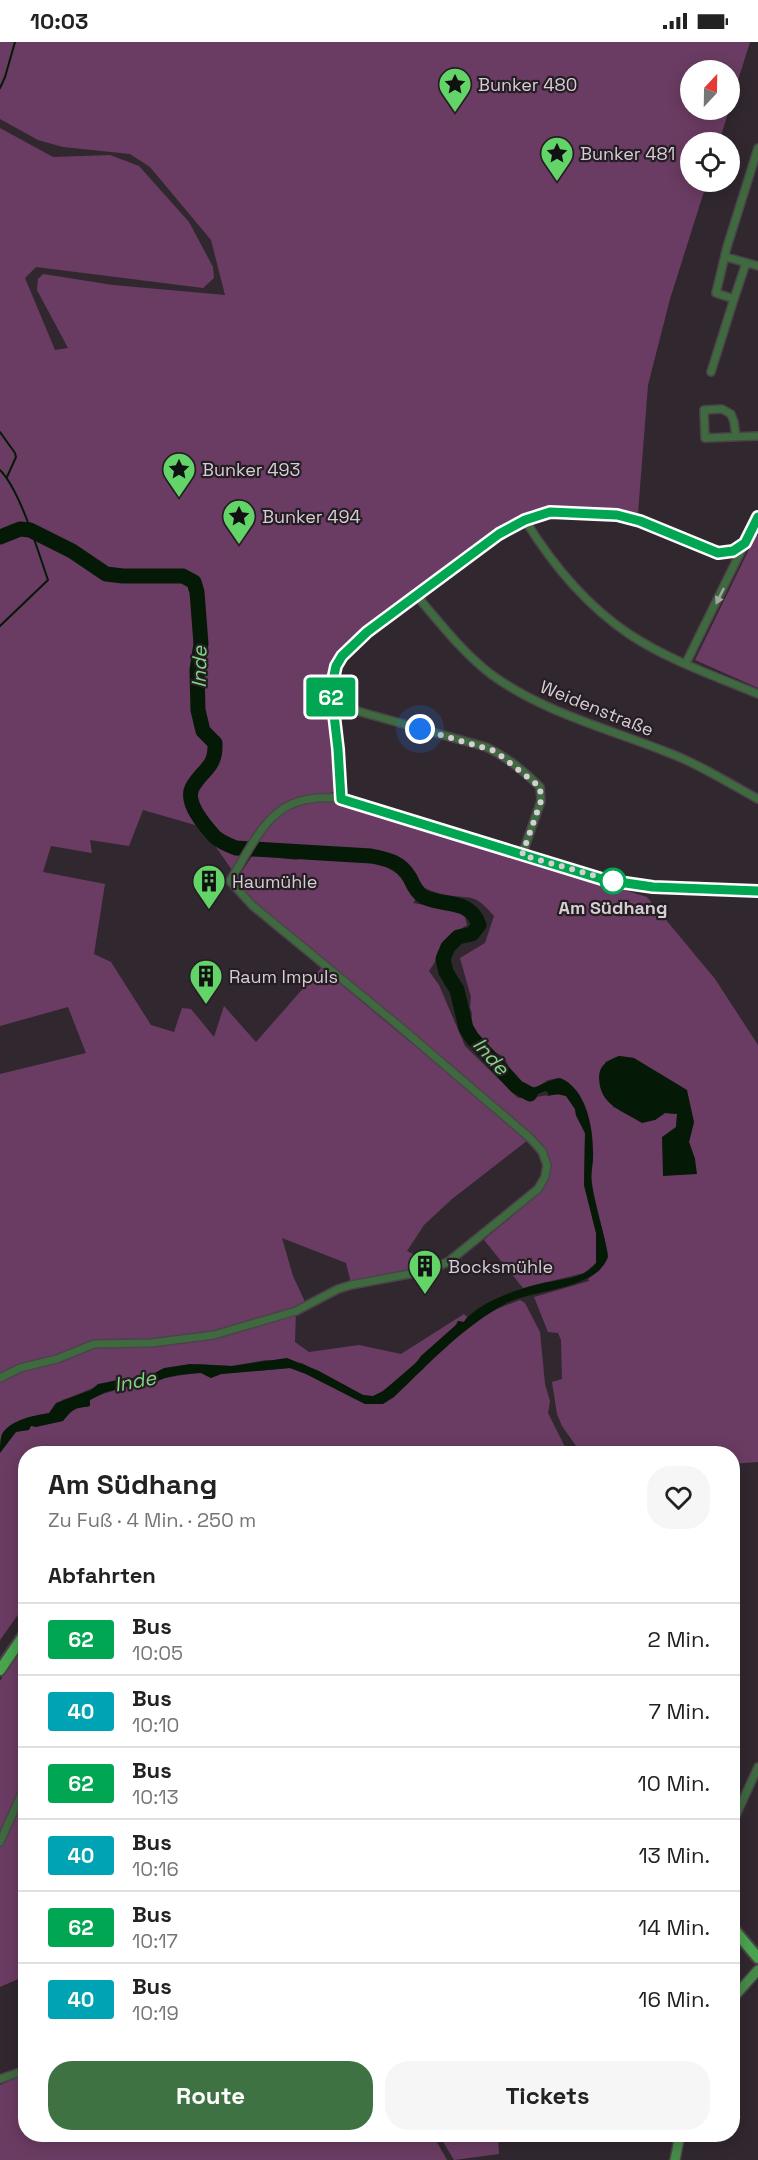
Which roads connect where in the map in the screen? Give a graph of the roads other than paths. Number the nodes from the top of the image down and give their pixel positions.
1 (758, 148) edge
2 (726, 257) junction
3 (746, 263) junction
4 (758, 266) edge
5 (734, 298) junction
6 (711, 372) dead end
7 (758, 436) edge
8 (736, 437) junction
9 (758, 517) edge
10 (525, 520) junction
11 (745, 543) junction
12 (417, 595) junction
13 (686, 663) junction
14 (758, 694) edge
15 (332, 704) junction
16 (341, 799) junction
17 (758, 799) edge
18 (522, 855) junction
19 (758, 891) edge
20 (0, 1378) edge
21 (18, 1648) edge
22 (0, 1670) edge
23 (758, 1767) edge
24 (18, 1802) edge
25 (740, 1806) edge
26 (0, 1842) edge
27 (740, 1937) edge
28 (758, 1958) edge
29 (758, 1970) edge
30 (740, 1990) edge
31 (18, 2073) edge
32 (0, 2079) edge
33 (678, 2142) edge
34 (675, 2160) edge

1 - 2 street
2 - 3 street
2 - 5 street
3 - 4 street
3 - 5 street
5 - 6 street
7 - 8 street
8 - 8 street
9 - 11 street
10 - 11 street
10 - 12 street
10 - 13 street
11 -> 13 street
12 - 15 street
12 - 17 street, Weidenstraße
13 - 14 street
15 - 16 street
15 - 18 street
16 - 18 street
16 - 20 street
18 - 19 street
21 - 22 main road
23 - 25 street
24 - 26 street
27 - 28 main road
29 - 30 street
31 - 32 street
33 - 34 street

